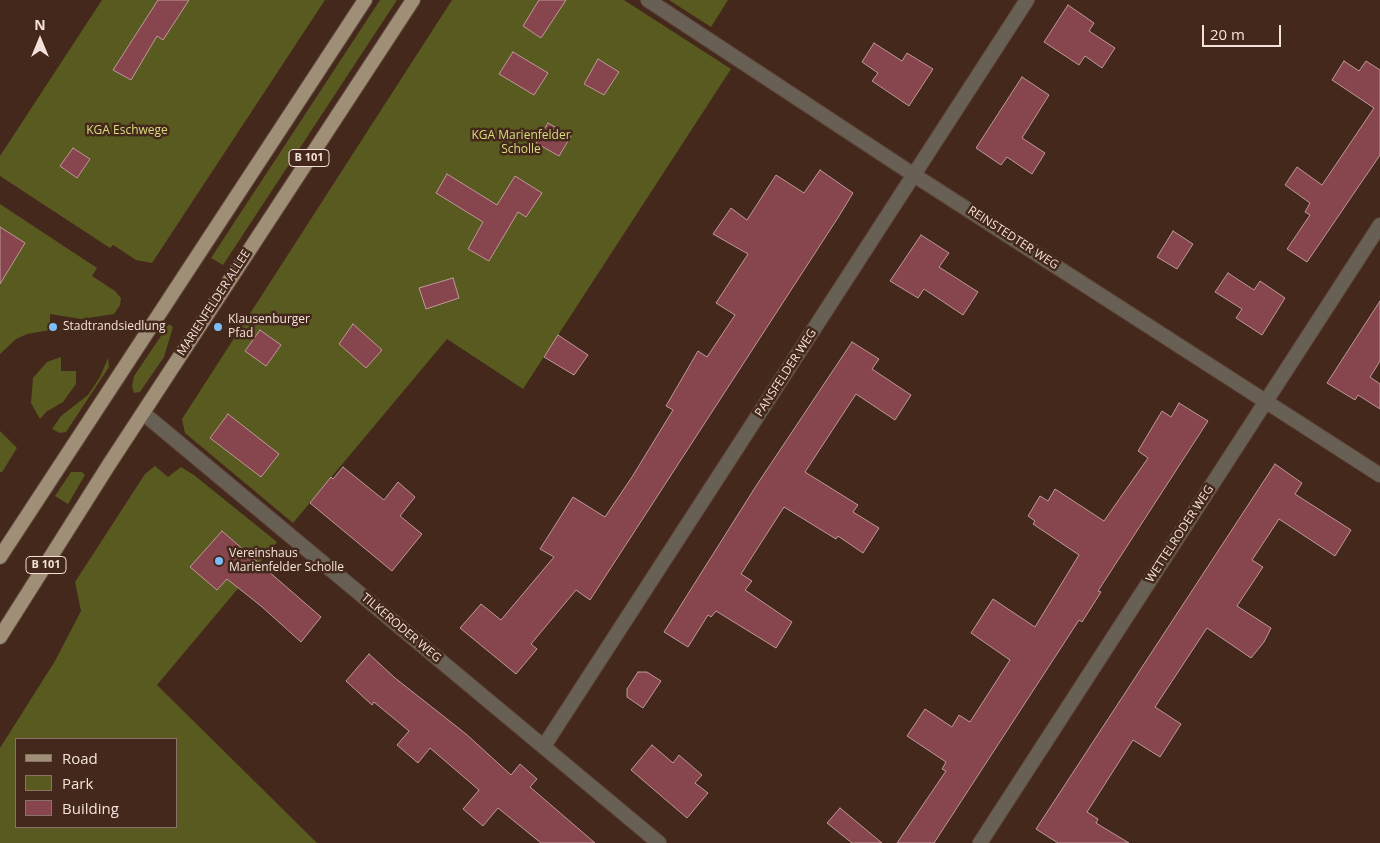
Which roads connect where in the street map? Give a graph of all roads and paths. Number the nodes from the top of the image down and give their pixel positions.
1 (365, 0) edge
2 (413, 0) edge
3 (648, 0) edge
4 (1027, 0) edge
5 (914, 175) junction
6 (1380, 225) edge
7 (1265, 402) junction
8 (143, 413) junction
9 (1380, 475) edge
10 (0, 557) edge
11 (0, 637) edge
12 (544, 746) junction
13 (659, 843) edge
14 (980, 843) edge

1 - 10 main road, B 101
2 - 8 main road, MARIENFELDER ALLEE / B 101
3 - 5 street, REINSTEDTER WEG
4 - 5 street, PANSFELDER WEG
5 - 7 street, REINSTEDTER WEG
5 - 12 street, PANSFELDER WEG
6 - 7 street, WETTELRODER WEG
7 - 9 street, REINSTEDTER WEG
7 - 14 street, WETTELRODER WEG
8 - 11 main road, MARIENFELDER ALLEE / B 101
8 - 12 street, TILKERODER WEG
12 - 13 street, TILKERODER WEG

